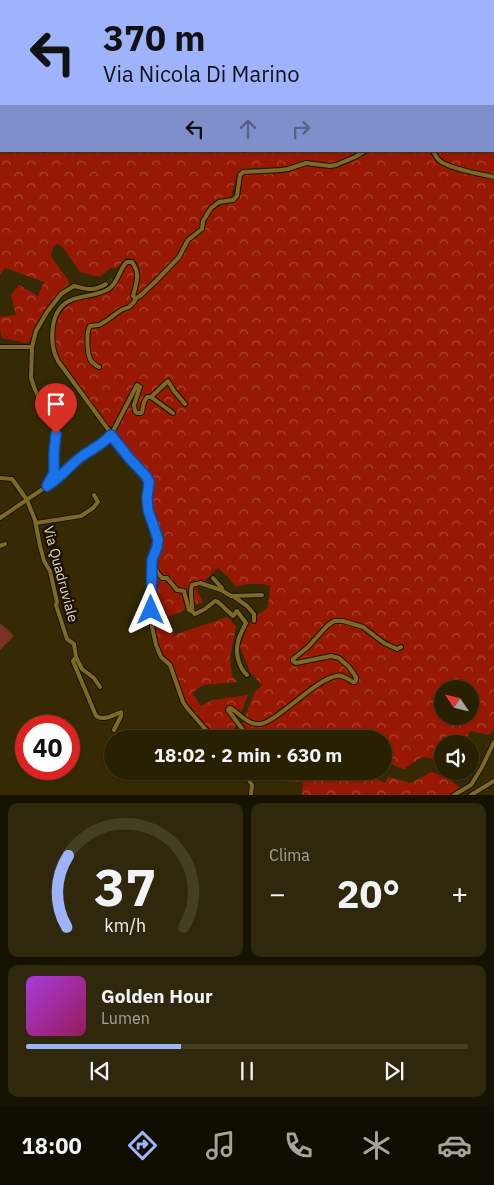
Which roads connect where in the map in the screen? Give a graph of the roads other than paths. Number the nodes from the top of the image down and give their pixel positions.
1 (363, 152) edge
2 (433, 152) edge
3 (494, 176) edge
4 (119, 276) junction
5 (112, 280) tunnel mouth
6 (106, 284) tunnel mouth
7 (136, 298) junction
8 (0, 347) edge
9 (32, 347) junction
10 (99, 367) dead end
11 (151, 397) junction
12 (185, 404) dead end
13 (173, 413) dead end
14 (111, 435) junction
15 (0, 478) edge
16 (47, 486) junction
17 (94, 495) dead end
18 (26, 500) junction
19 (0, 518) edge
20 (36, 523) junction
21 (5, 544) dead end
22 (0, 546) edge
23 (156, 551) junction
24 (213, 578) dead end
25 (220, 590) junction
26 (262, 595) dead end
27 (233, 596) junction
28 (192, 612) junction
29 (254, 621) dead end
30 (401, 647) dead end
31 (76, 657) junction
32 (247, 675) dead end
33 (100, 688) dead end
34 (114, 730) dead end
35 (206, 730) edge
36 (243, 730) edge
37 (494, 742) edge
38 (250, 780) edge
39 (494, 781) edge
40 (251, 795) edge
41 (454, 795) edge
42 (471, 795) edge

1 - 7 street
2 - 3 street
4 - 5 street
4 - 7 street
4 - 14 street
6 - 9 street
7 - 10 street
8 - 9 street
9 - 16 street
11 - 12 street
11 - 13 street
11 - 14 street
14 - 16 street
14 - 23 street
15 - 18 street, Via Quadruviale
16 - 18 street
17 - 20 street, Via Quadruviale
18 - 19 street
18 - 20 street, Via Quadruviale
20 - 31 street, Via Quadruviale
21 - 22 street
23 - 28 street
23 - 35 street
24 - 25 street
25 - 27 street
25 - 28 street
26 - 27 street
27 - 29 street
28 - 32 street
30 - 36 street
31 - 33 street, Via Quadruviale
31 - 34 street, Via Quadruviale
37 - 41 street
38 - 40 street
39 - 42 street

